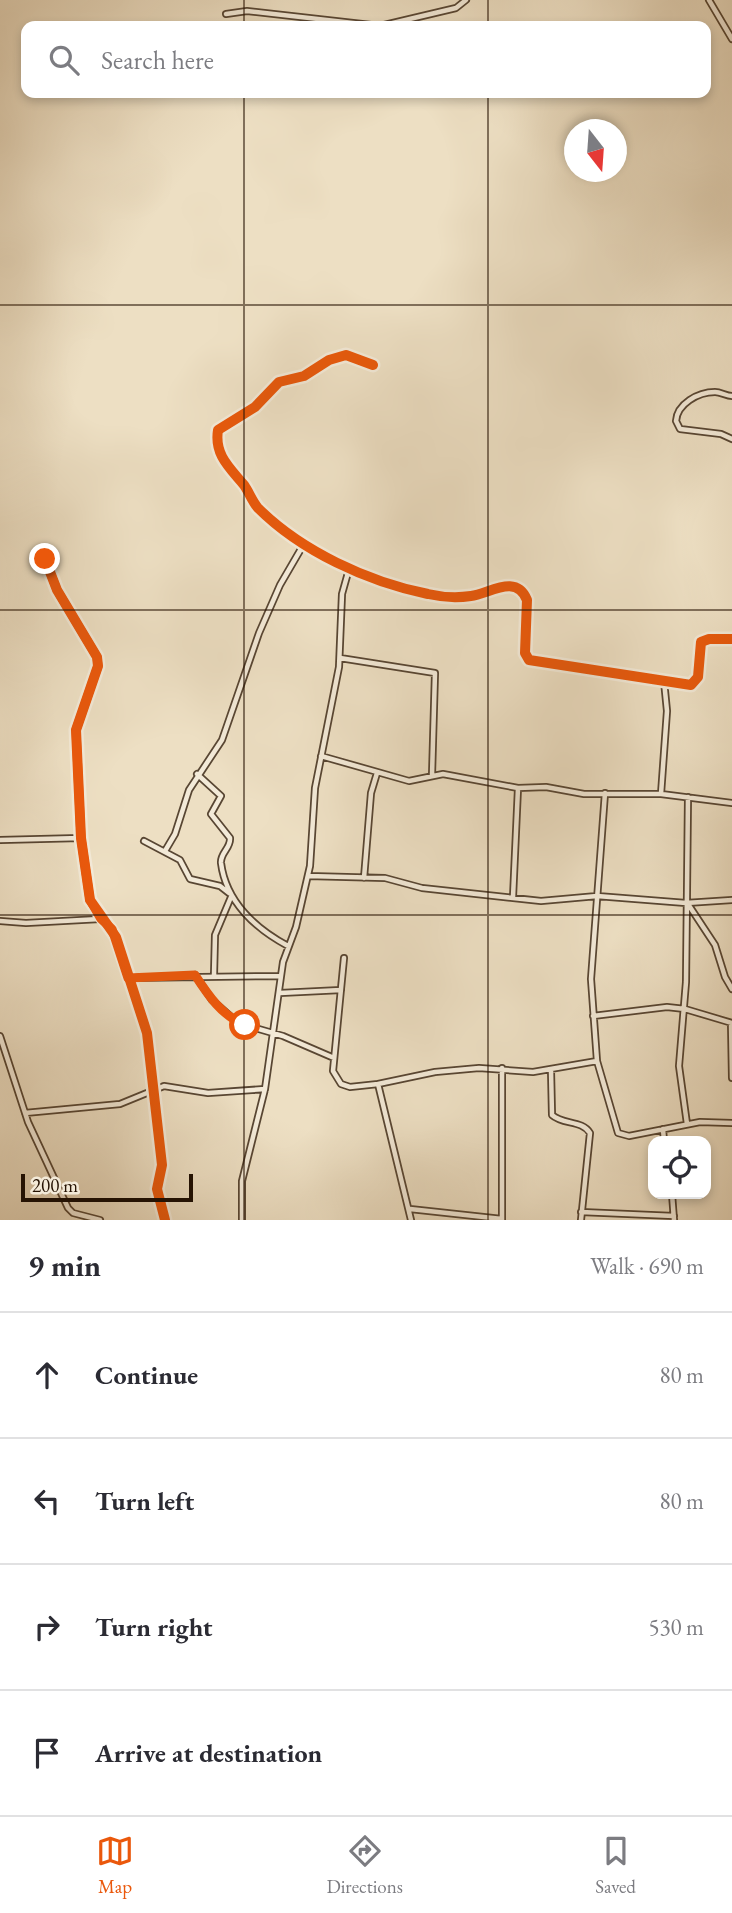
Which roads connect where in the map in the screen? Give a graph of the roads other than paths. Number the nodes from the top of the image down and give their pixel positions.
1 (466, 0) edge
2 (709, 0) edge
3 (226, 14) dead end
4 (336, 21) edge
5 (401, 21) edge
6 (732, 39) edge
7 (373, 365) dead end
8 (732, 396) edge
9 (732, 439) edge
10 (304, 542) junction
11 (45, 559) dead end
12 (349, 569) junction
13 (732, 639) edge
14 (340, 657) junction
15 (664, 681) junction
16 (321, 756) junction
17 (377, 773) junction
18 (197, 774) junction
19 (432, 775) junction
20 (518, 788) junction
21 (605, 793) junction
22 (661, 794) junction
23 (688, 797) junction
24 (732, 803) edge
25 (81, 838) junction
26 (0, 840) edge
27 (144, 841) dead end
28 (165, 851) junction
29 (308, 876) junction
30 (363, 878) junction
31 (230, 895) junction
32 (597, 896) junction
33 (513, 897) junction
34 (732, 900) edge
35 (687, 903) junction
36 (101, 919) junction
37 (0, 921) edge
38 (288, 946) junction
39 (344, 958) dead end
40 (195, 975) junction
41 (214, 975) junction
42 (281, 976) junction
43 (128, 978) junction
44 (732, 989) edge
45 (341, 990) junction
46 (280, 993) junction
47 (685, 1009) junction
48 (593, 1016) junction
49 (731, 1023) edge
50 (273, 1033) junction
51 (0, 1035) edge
52 (334, 1058) junction
53 (597, 1061) junction
54 (502, 1068) junction
55 (551, 1070) junction
56 (732, 1078) edge
57 (378, 1084) junction
58 (265, 1089) junction
59 (152, 1090) junction
60 (25, 1113) junction
61 (732, 1123) edge
62 (687, 1124) junction
63 (663, 1129) junction
64 (664, 1136) edge
65 (672, 1199) edge
66 (410, 1209) junction
67 (581, 1212) junction
68 (674, 1218) edge
69 (100, 1220) edge
70 (165, 1220) edge
71 (242, 1220) edge
72 (411, 1220) edge
73 (502, 1220) edge
74 (581, 1220) edge

1 - 5 street
2 - 6 street
3 - 4 street
7 - 10 street
8 - 9 street
10 - 12 street
10 - 18 street
11 - 25 street
12 - 14 street
12 - 15 street
13 - 15 street
14 - 16 street
14 - 19 street
15 - 22 street
16 - 17 street
16 - 29 street
17 - 19 street
17 - 30 street
18 - 28 street
18 - 31 street
19 - 20 street
20 - 21 street
20 - 33 street
21 - 22 street
21 - 32 street
22 - 23 street
23 - 24 street
23 - 35 street
25 - 26 street
25 - 36 street
27 - 28 street
28 - 31 street
29 - 30 street
29 - 38 street
30 - 33 street
31 - 38 street
31 - 41 street
32 - 33 street
32 - 35 street
32 - 48 street
34 - 35 street
35 - 44 street
35 - 47 street
36 - 37 street
36 - 43 street
38 - 42 street
39 - 45 street
40 - 41 street
40 - 43 street
40 - 50 street
41 - 42 street
42 - 46 street
43 - 59 street
45 - 46 street
45 - 52 street
46 - 50 street
47 - 48 street
47 - 49 street
47 - 62 street
48 - 53 street
49 - 56 street
50 - 52 street
50 - 58 street
51 - 60 street
52 - 57 street
53 - 55 street
53 - 63 street
54 - 55 street
54 - 57 street
54 - 73 street
55 - 67 street
57 - 66 street
58 - 59 street
58 - 71 street
59 - 60 street
59 - 70 street
60 - 69 street
61 - 62 street
62 - 63 street
63 - 64 street
65 - 68 street
66 - 72 street
66 - 73 street
67 - 68 street
67 - 74 street

